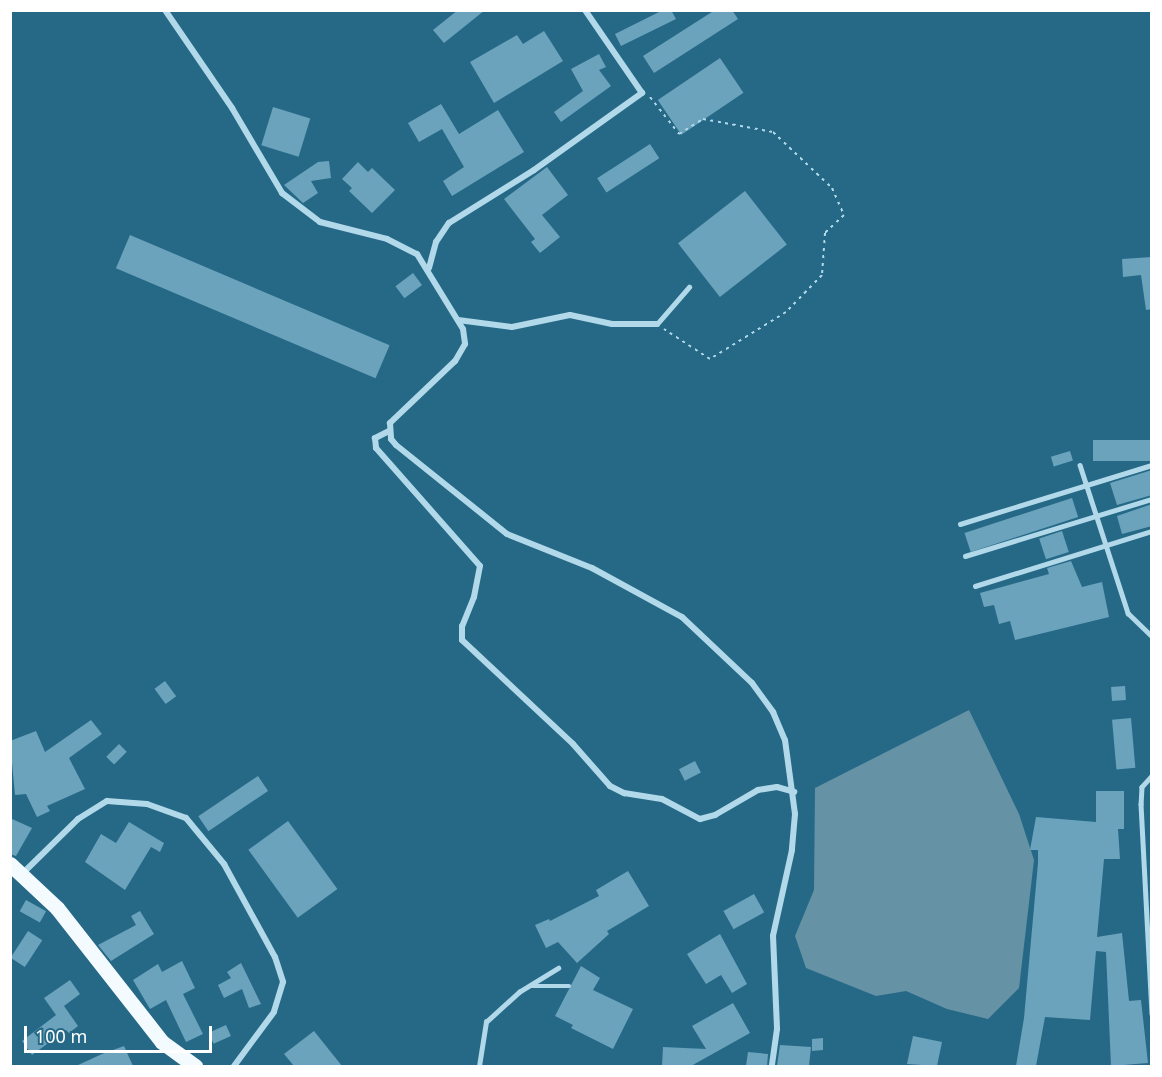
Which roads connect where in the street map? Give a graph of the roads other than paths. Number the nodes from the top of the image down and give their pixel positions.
1 (165, 10) edge
2 (585, 10) edge
3 (429, 268) junction
4 (689, 288) dead end
5 (458, 320) junction
6 (657, 324) joint
7 (389, 431) junction
8 (1080, 465) dead end
9 (1152, 465) edge
10 (1086, 485) junction
11 (1152, 499) edge
12 (1095, 517) junction
13 (960, 524) dead end
14 (1152, 531) edge
15 (1105, 546) junction
16 (964, 556) dead end
17 (975, 586) dead end
18 (1152, 636) edge
19 (1152, 777) edge
20 (794, 792) junction
21 (10, 864) edge
22 (23, 873) junction
23 (558, 968) dead end
24 (531, 986) junction
25 (570, 986) dead end
26 (1152, 1014) edge
27 (195, 1066) edge
28 (234, 1066) edge
29 (479, 1066) edge
30 (772, 1066) edge

1 - 3 street
2 - 3 street
3 - 5 street
4 - 6 lane
5 - 6 street
5 - 7 street
7 - 20 street
7 - 20 street
8 - 10 lane
9 - 10 lane
10 - 12 lane
10 - 13 lane
11 - 12 lane
12 - 15 lane
12 - 16 lane
14 - 15 lane
15 - 17 lane
15 - 18 lane
19 - 26 lane
20 - 30 street
21 - 22 main road
22 - 27 main road
22 - 28 street
23 - 24 lane
24 - 25 lane
24 - 29 lane

